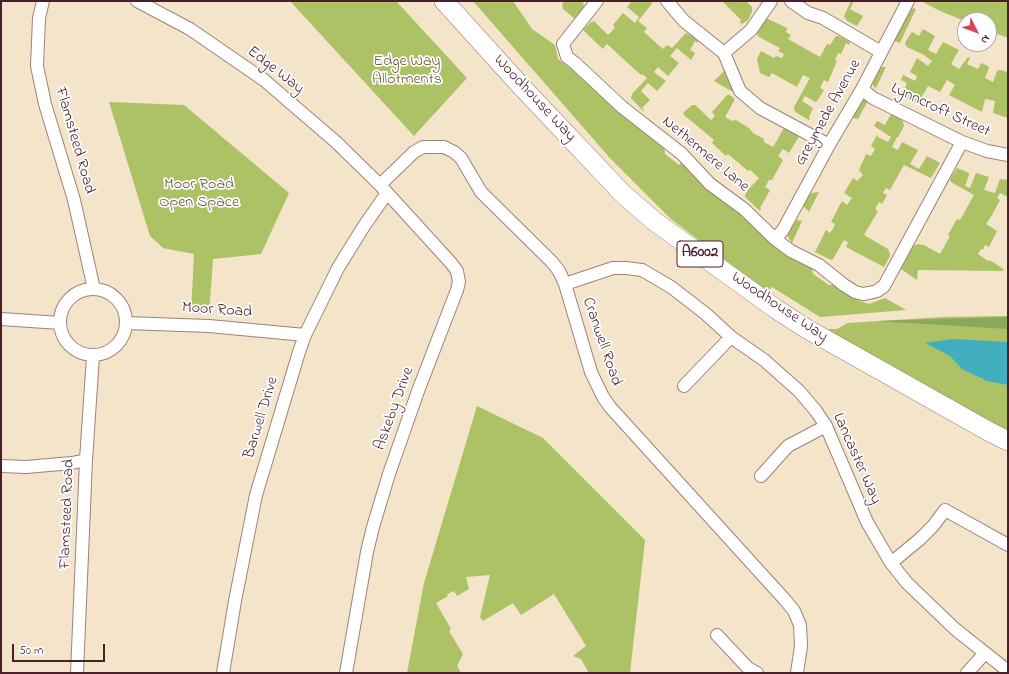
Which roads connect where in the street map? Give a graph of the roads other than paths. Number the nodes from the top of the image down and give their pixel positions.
1 (43, 1) edge
2 (137, 1) edge
3 (444, 1) edge
4 (596, 1) edge
5 (667, 1) edge
6 (771, 1) edge
7 (791, 1) edge
8 (908, 1) edge
9 (881, 52) junction
10 (724, 53) junction
11 (862, 89) junction
12 (962, 142) junction
13 (829, 145) junction
14 (1008, 155) edge
15 (384, 189) junction
16 (775, 239) junction
17 (565, 284) junction
18 (94, 289) junction
19 (1, 319) edge
20 (60, 323) junction
21 (126, 323) junction
22 (305, 335) junction
23 (731, 337) junction
24 (93, 356) junction
25 (684, 386) dead end
26 (826, 426) junction
27 (1008, 441) edge
28 (86, 460) junction
29 (1, 466) edge
30 (761, 476) dead end
31 (1008, 545) edge
32 (891, 563) junction
33 (717, 635) dead end
34 (985, 653) junction
35 (1008, 672) edge
36 (77, 673) edge
37 (223, 673) edge
38 (346, 673) edge
39 (757, 673) edge
40 (797, 673) edge
41 (967, 673) edge

1 - 18 street, Flamsteed Road
2 - 15 street, Edge Way
3 - 27 main road, Woodhouse Way / A6002
4 - 16 street, Nethermere Lane
5 - 10 street
6 - 10 street
7 - 9 street
8 - 9 street, Greymede Avenue
9 - 11 street, Greymede Avenue
10 - 13 street
11 - 12 street, Lynncroft Street
11 - 13 street, Greymede Avenue
12 - 14 street, Lynncroft Street
12 - 16 street, Nethermere Lane
13 - 16 street, Greymede Avenue
15 - 17 street, Cranwell Road
15 - 22 street, Barwell Drive
15 - 38 street, Askeby Drive
17 - 23 street, Lancaster Way
17 - 40 street, Cranwell Road
18 - 20 street
18 - 21 street
19 - 20 street
20 - 24 street
21 - 22 street, Moor Road
21 - 24 street
22 - 37 street, Barwell Drive
23 - 25 street
23 - 26 street, Lancaster Way
24 - 28 street, Flamsteed Road
26 - 30 street
26 - 32 street, Lancaster Way
28 - 29 street
28 - 36 street, Flamsteed Road
31 - 32 street
32 - 34 street, Lancaster Way
33 - 39 street
34 - 35 street, Lancaster Way
34 - 41 street

